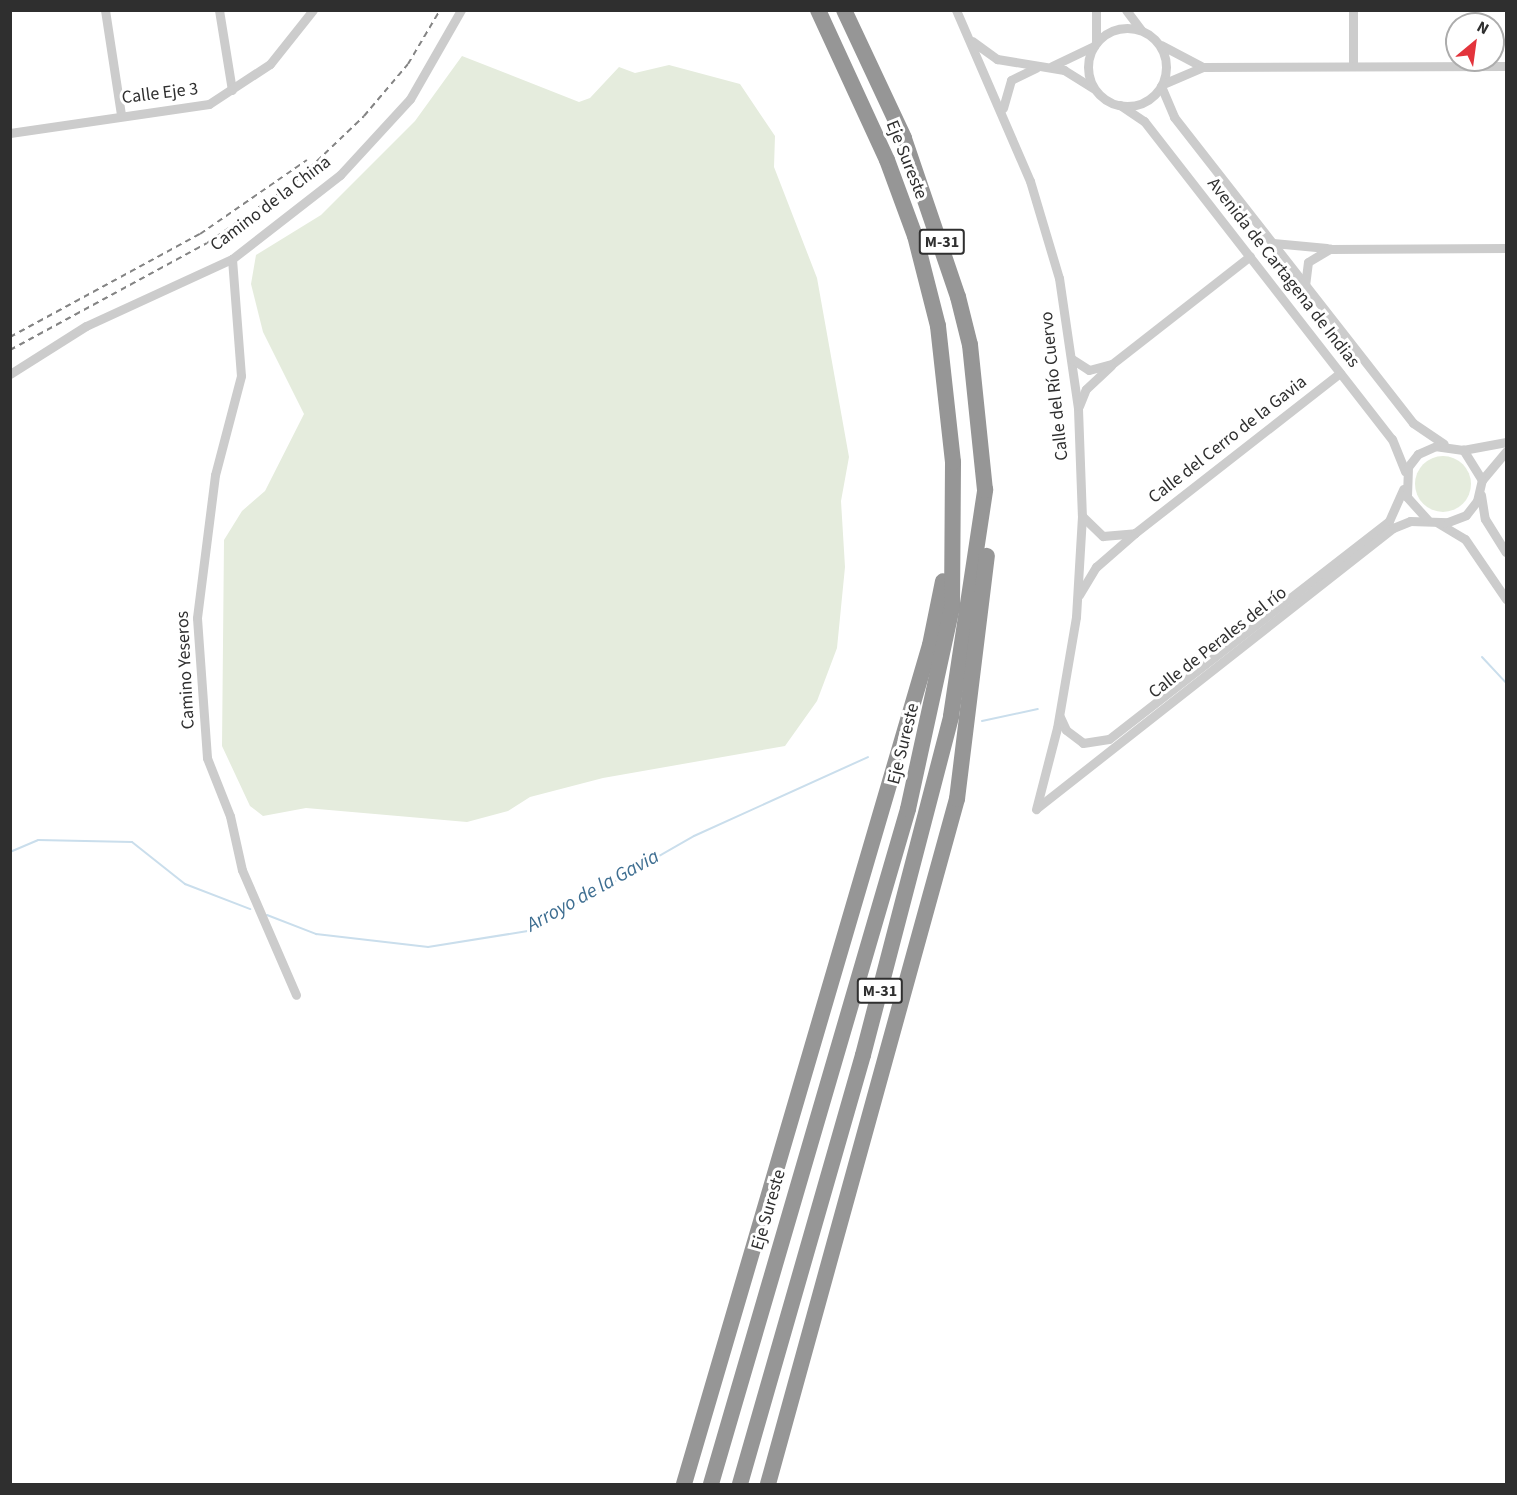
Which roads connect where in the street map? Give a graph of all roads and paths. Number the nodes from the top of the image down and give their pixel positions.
1 (105, 10) edge
2 (219, 10) edge
3 (313, 10) edge
4 (461, 10) edge
5 (818, 10) edge
6 (844, 10) edge
7 (957, 10) edge
8 (1096, 10) edge
9 (1125, 10) edge
10 (1353, 10) edge
11 (1141, 30) junction
12 (969, 38) junction
13 (1156, 41) junction
14 (1095, 44) junction
15 (1353, 66) junction
16 (1506, 66) edge
17 (1046, 67) junction
18 (1203, 67) junction
19 (1162, 85) junction
20 (232, 90) junction
21 (1097, 91) junction
22 (1120, 105) junction
23 (1003, 111) junction
24 (121, 115) junction
25 (10, 133) edge
26 (1273, 243) junction
27 (1506, 248) edge
28 (1330, 249) junction
29 (1250, 256) junction
30 (232, 259) junction
31 (1305, 285) junction
32 (1072, 358) junction
33 (1112, 364) junction
34 (1340, 373) junction
35 (10, 374) edge
36 (1078, 409) junction
37 (1506, 442) edge
38 (1446, 445) junction
39 (1463, 450) junction
40 (1506, 452) edge
41 (1405, 472) junction
42 (1482, 480) junction
43 (1404, 486) junction
44 (985, 490) junction
45 (1480, 493) junction
46 (953, 497) junction
47 (1083, 516) junction
48 (1432, 521) junction
49 (1135, 533) junction
50 (1506, 552) edge
51 (1077, 599) junction
52 (1506, 599) edge
53 (1060, 714) junction
54 (1036, 809) joint
55 (296, 995) dead end
56 (684, 1485) edge
57 (711, 1485) edge
58 (740, 1485) edge
59 (768, 1485) edge

1 - 24 street
2 - 20 street
3 - 20 street, Calle Eje 3
4 - 30 street, Camino de la China
5 - 46 highway, Eje Sureste / M-31
6 - 44 highway, Eje Sureste / M-31
7 - 12 street, Calle del Río Cuervo
8 - 14 street
9 - 11 street
10 - 15 street
11 - 13 street
11 - 14 street
12 - 17 street
12 - 23 street, Calle del Río Cuervo
13 - 18 street
13 - 19 street
14 - 17 street
14 - 21 street
15 - 16 street
15 - 18 street
17 - 21 street
17 - 23 street
18 - 19 street
19 - 22 street
19 - 26 street, Avenida de Cartagena de Indias
20 - 24 street, Calle Eje 3
21 - 22 street
22 - 29 street, Avenida de Cartagena de Indias
23 - 32 street, Calle del Río Cuervo
24 - 25 street, Calle Eje 3
26 - 28 street
26 - 31 street, Avenida de Cartagena de Indias
27 - 28 street
28 - 31 street
29 - 33 street
29 - 34 street, Avenida de Cartagena de Indias
30 - 35 street, Camino de la China
30 - 55 street, Camino Yeseros
31 - 38 street, Avenida de Cartagena de Indias
32 - 33 street
32 - 36 street, Calle del Río Cuervo
33 - 36 street
34 - 41 street, Avenida de Cartagena de Indias
34 - 49 street, Calle del Cerro de la Gavia
36 - 47 street, Calle del Río Cuervo
37 - 39 street
38 - 39 street
38 - 41 street
39 - 42 street
40 - 42 street
41 - 43 street
42 - 45 street
43 - 48 street
43 - 53 street, Calle de Perales del río
44 - 58 highway, Eje Sureste / M-31
44 - 59 highway
45 - 48 street
45 - 50 street
46 - 56 highway
46 - 57 highway, Eje Sureste / M-31
47 - 49 street
47 - 51 street, Calle del Río Cuervo
48 - 52 street
48 - 54 street, Calle de Perales del río
49 - 51 street, Calle del Cerro de la Gavia
51 - 53 street, Calle del Río Cuervo
53 - 54 street, Calle del Río Cuervo

